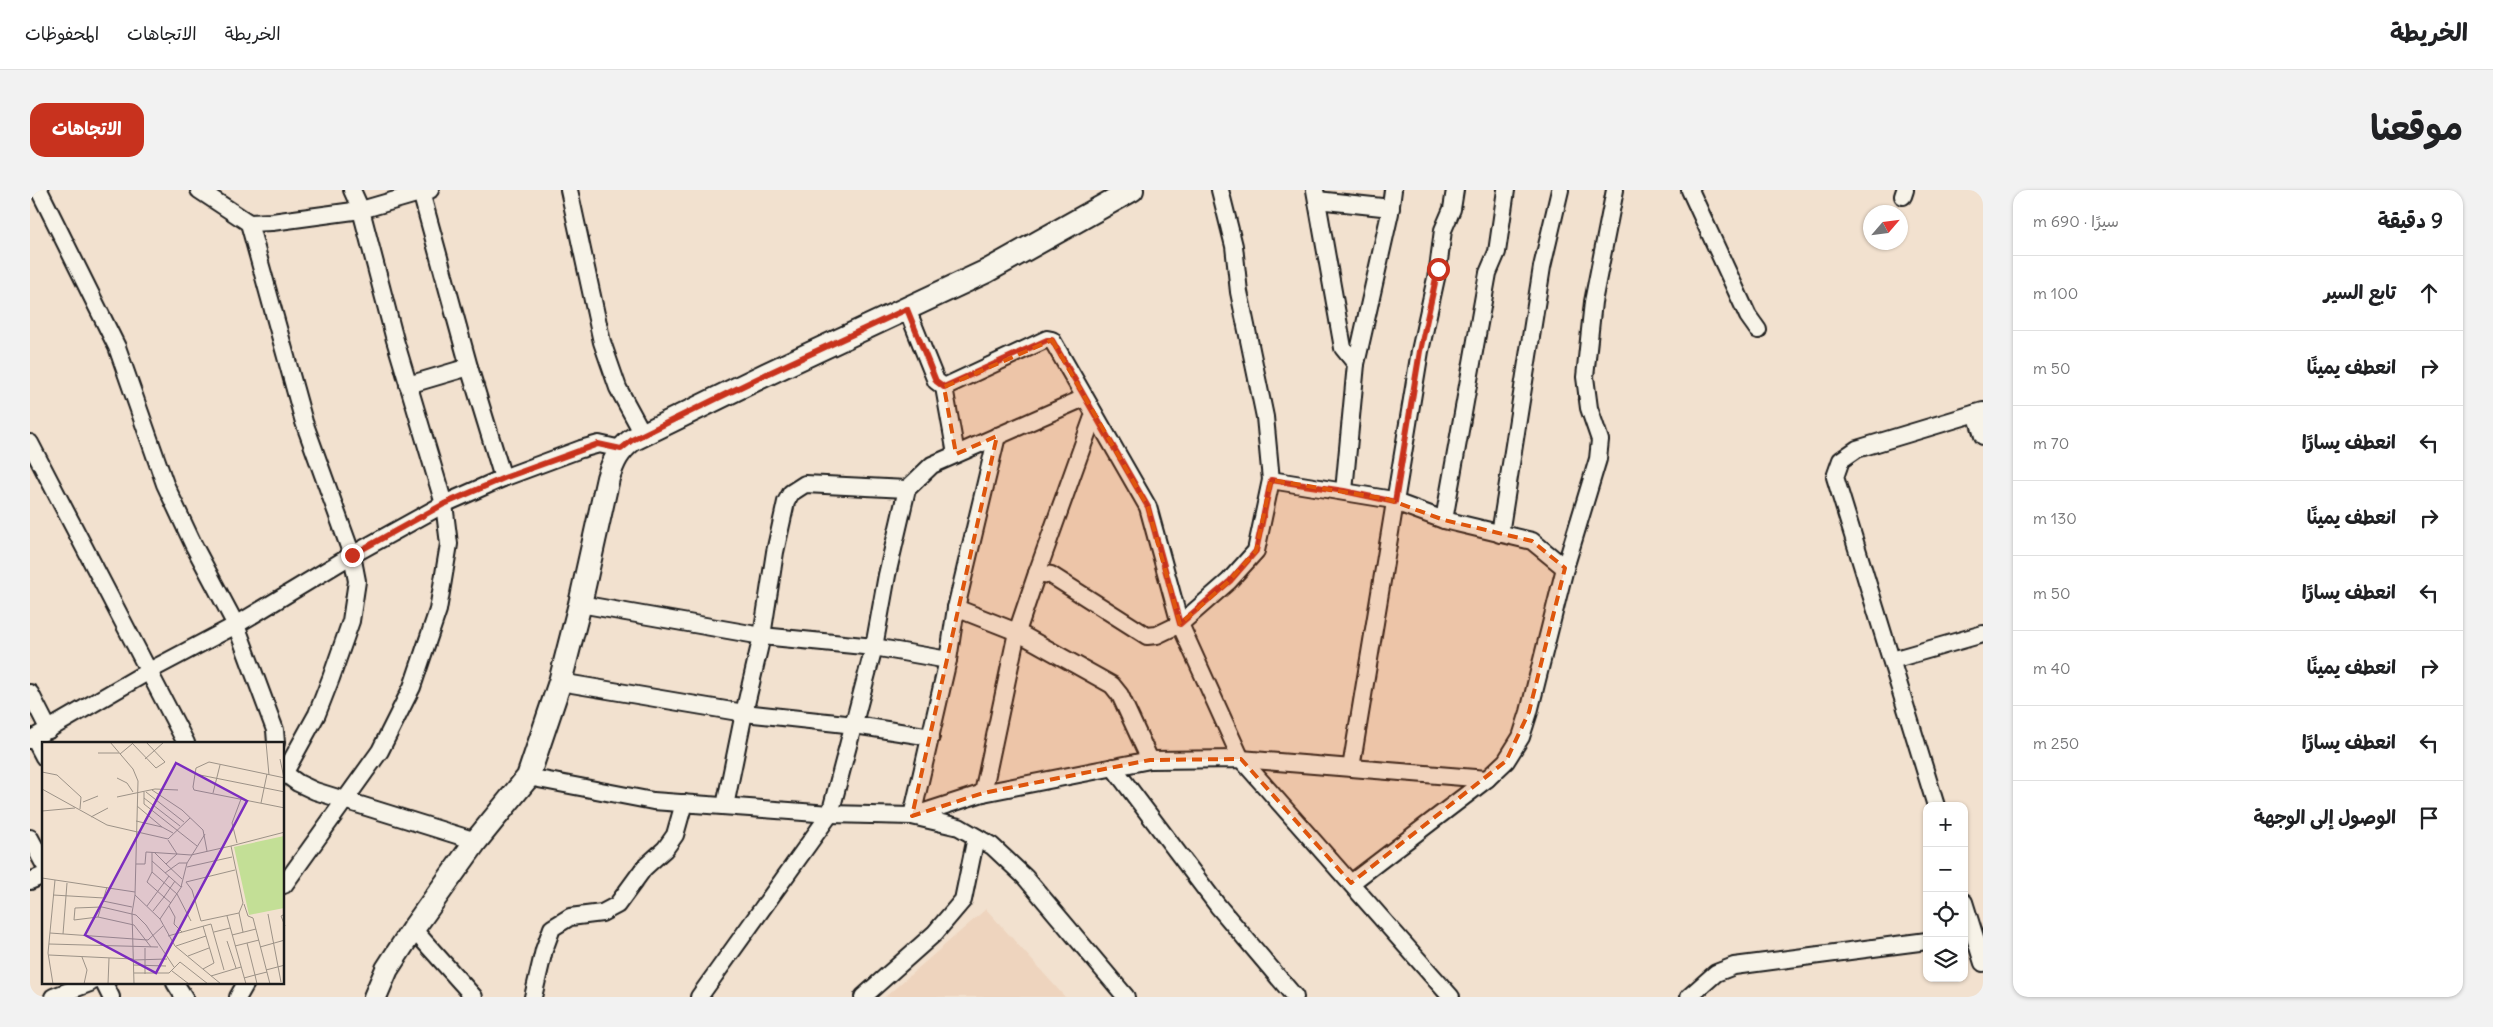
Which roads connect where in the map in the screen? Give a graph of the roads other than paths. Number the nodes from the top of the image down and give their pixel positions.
1 (39, 190) edge
2 (199, 190) edge
3 (352, 190) edge
4 (569, 190) edge
5 (1132, 190) edge
6 (1220, 190) edge
7 (1393, 190) edge
8 (1454, 190) edge
9 (1506, 190) edge
10 (1560, 190) edge
11 (1615, 190) edge
12 (1690, 190) edge
13 (426, 191) edge
14 (1316, 195) edge
15 (1391, 208) junction
16 (361, 210) junction
17 (249, 222) junction
18 (907, 309) junction
19 (1758, 330) dead end
20 (1356, 364) junction
21 (469, 368) junction
22 (408, 385) junction
23 (944, 387) junction
24 (1084, 398) junction
25 (1980, 412) edge
26 (1094, 414) junction
27 (644, 434) junction
28 (997, 436) junction
29 (1983, 436) edge
30 (30, 443) edge
31 (621, 449) junction
32 (956, 454) junction
33 (504, 478) junction
34 (1271, 480) junction
35 (907, 489) junction
36 (1344, 491) junction
37 (1395, 502) junction
38 (444, 504) junction
39 (1444, 520) junction
40 (1500, 534) junction
41 (352, 555) junction
42 (1565, 568) junction
43 (1037, 573) junction
44 (580, 604) junction
45 (956, 608) junction
46 (1180, 624) junction
47 (236, 625) junction
48 (1016, 632) junction
49 (1983, 634) edge
50 (762, 636) junction
51 (874, 647) junction
52 (948, 660) junction
53 (1892, 660) junction
54 (149, 671) junction
55 (560, 682) junction
56 (30, 693) edge
57 (744, 713) junction
58 (855, 725) junction
59 (49, 730) junction
60 (931, 737) junction
61 (32, 739) edge
62 (185, 742) edge
63 (276, 742) edge
64 (42, 754) edge
65 (1241, 759) junction
66 (1150, 760) junction
67 (1113, 767) junction
68 (1351, 768) junction
69 (285, 772) edge
70 (285, 775) edge
71 (528, 778) junction
72 (1487, 779) junction
73 (983, 793) junction
74 (346, 799) junction
75 (1935, 802) edge
76 (684, 804) junction
77 (725, 806) junction
78 (830, 814) junction
79 (912, 816) junction
80 (976, 837) junction
81 (30, 838) edge
82 (476, 841) junction
83 (42, 860) edge
84 (42, 876) edge
85 (30, 881) edge
86 (285, 884) edge
87 (1351, 884) junction
88 (413, 929) junction
89 (1969, 934) edge
90 (1923, 942) edge
91 (1983, 963) edge
92 (87, 984) edge
93 (104, 984) edge
94 (176, 984) edge
95 (245, 984) edge
96 (53, 997) edge
97 (111, 997) edge
98 (184, 997) edge
99 (238, 997) edge
100 (375, 997) edge
101 (474, 997) edge
102 (533, 997) edge
103 (699, 997) edge
104 (863, 997) edge
105 (1126, 997) edge
106 (1295, 997) edge
107 (1451, 997) edge
108 (1688, 997) edge

1 - 47 street
2 - 17 street
3 - 16 street
4 - 27 street
5 - 18 street
6 - 34 street
7 - 15 street
8 - 37 street
9 - 39 street
10 - 40 street
11 - 42 street
12 - 19 street
13 - 16 street
13 - 21 street
14 - 15 street
14 - 20 street
15 - 20 street
16 - 17 street
16 - 22 street
17 - 41 street
18 - 23 street
18 - 27 street
20 - 36 street
21 - 22 street
21 - 33 street
22 - 38 street
23 - 24 street
23 - 32 street
24 - 26 street
24 - 28 street
25 - 29 street
25 - 53 street
26 - 43 street
26 - 46 street
27 - 31 street
28 - 32 street
28 - 45 street
30 - 54 street
31 - 33 street
31 - 44 street
32 - 35 street
33 - 38 street
34 - 36 street
34 - 46 street
35 - 50 street
35 - 51 street
36 - 37 street
37 - 39 street
37 - 68 street
38 - 41 street
38 - 74 street
39 - 40 street
40 - 42 street
41 - 47 street
41 - 69 street
42 - 72 street
43 - 46 street
43 - 48 street
44 - 50 street
44 - 55 street
45 - 48 street
45 - 52 street
46 - 65 street
47 - 54 street
47 - 63 street
48 - 66 street
48 - 73 street
49 - 53 street
50 - 51 street
50 - 57 street
51 - 52 street
51 - 58 street
52 - 60 street
53 - 75 street
54 - 59 street
54 - 62 street
55 - 57 street
55 - 71 street
56 - 59 street
57 - 58 street
57 - 77 street
58 - 60 street
58 - 78 street
59 - 61 street
60 - 79 street
61 - 64 street
65 - 66 street
65 - 68 street
65 - 87 street
66 - 67 street
67 - 73 street
67 - 106 street
68 - 72 street
70 - 74 street
71 - 76 street
71 - 82 street
72 - 87 street
73 - 79 street
74 - 82 street
74 - 86 street
76 - 77 street
76 - 102 street
77 - 78 street
78 - 79 street
78 - 103 street
79 - 80 street
80 - 104 street
80 - 105 street
81 - 83 street
82 - 88 street
84 - 85 street
87 - 107 street
88 - 100 street
88 - 101 street
89 - 91 street
90 - 108 street
92 - 96 street
93 - 97 street
94 - 98 street
95 - 99 street

